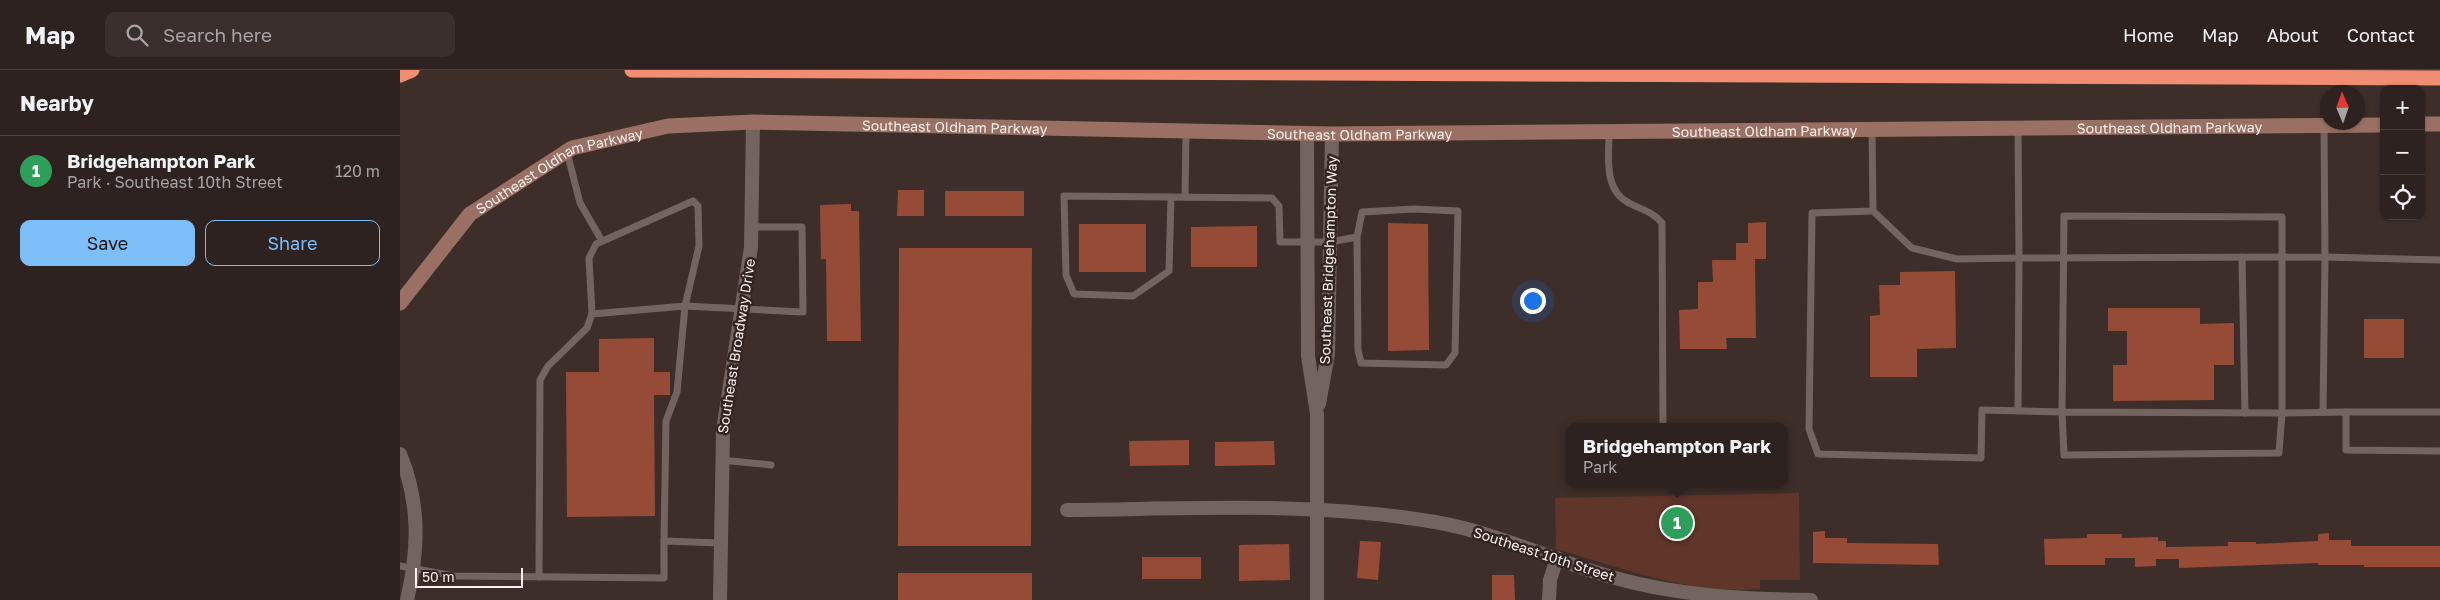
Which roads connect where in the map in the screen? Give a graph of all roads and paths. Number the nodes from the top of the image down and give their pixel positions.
1 (412, 70) edge
2 (632, 70) edge
3 (400, 75) edge
4 (2440, 78) edge
5 (753, 122) junction
6 (2425, 124) edge
7 (2440, 124) edge
8 (2320, 125) edge
9 (2365, 125) edge
10 (2380, 125) edge
11 (2018, 128) junction
12 (1872, 129) junction
13 (2324, 130) edge
14 (1186, 131) junction
15 (1609, 132) junction
16 (1307, 134) junction
17 (1332, 134) junction
18 (567, 152) junction
19 (1171, 197) junction
20 (1185, 197) junction
21 (1873, 211) junction
22 (752, 226) junction
23 (1357, 237) junction
24 (602, 241) junction
25 (1307, 242) junction
26 (1330, 242) junction
27 (2242, 257) junction
28 (2283, 257) junction
29 (2325, 257) junction
30 (2019, 258) junction
31 (2062, 258) junction
32 (2440, 260) edge
33 (400, 304) edge
34 (685, 306) junction
35 (742, 308) junction
36 (592, 314) junction
37 (2018, 411) junction
38 (2062, 412) junction
39 (2282, 412) junction
40 (2323, 412) junction
41 (2346, 412) junction
42 (2440, 412) edge
43 (2244, 413) junction
44 (1317, 414) junction
45 (1663, 423) edge
46 (2440, 451) edge
47 (400, 454) edge
48 (721, 460) junction
49 (771, 464) dead end
50 (1317, 509) junction
51 (1067, 510) dead end
52 (664, 541) junction
53 (720, 542) junction
54 (1557, 558) junction
55 (407, 567) edge
56 (538, 577) junction
57 (407, 600) edge
58 (720, 600) edge
59 (1317, 600) edge
60 (1550, 600) edge
61 (1750, 600) edge
62 (1811, 600) edge

1 - 3 highway
2 - 4 highway
5 - 14 street, Southeast Oldham Parkway
5 - 18 street, Southeast Oldham Parkway
5 - 22 street, Southeast Broadway Drive
6 - 7 street
8 - 11 street, Southeast Oldham Parkway
9 - 10 street, Southeast Oldham Parkway
11 - 12 street, Southeast Oldham Parkway
11 - 30 lane
12 - 15 street, Southeast Oldham Parkway
12 - 21 lane
13 - 29 lane
14 - 16 street, Southeast Oldham Parkway
14 - 20 lane
15 - 17 street, Southeast Oldham Parkway
15 - 45 lane
16 - 17 street, Southeast Oldham Parkway
16 - 25 street, Southeast Bridgehampton Way
17 - 26 street, Southeast Bridgehampton Way
18 - 24 lane
18 - 33 street, Southeast Oldham Parkway
19 - 19 lane
19 - 20 lane
20 - 25 lane
21 - 30 lane
21 - 37 lane
22 - 35 street, Southeast Broadway Drive
22 - 35 lane
23 - 23 lane
23 - 26 lane
24 - 34 lane
24 - 36 lane
25 - 26 lane
25 - 44 street, Southeast Bridgehampton Way
26 - 44 street, Southeast Bridgehampton Way
27 - 28 lane
27 - 31 lane
27 - 43 lane
28 - 29 lane
28 - 31 lane
28 - 39 lane
29 - 32 lane
29 - 40 lane
30 - 31 lane
30 - 37 lane
31 - 38 lane
34 - 35 lane
34 - 36 lane
34 - 52 lane
35 - 48 street, Southeast Broadway Drive
36 - 56 lane
37 - 38 lane
38 - 39 lane
38 - 43 lane
39 - 40 lane
39 - 43 lane
40 - 41 lane
41 - 42 lane
41 - 46 lane
44 - 50 street, Southeast Bridgehampton Way
47 - 55 street
48 - 49 lane
48 - 53 street, Southeast Broadway Drive
50 - 51 street, Southeast 10th Street
50 - 54 street, Southeast 10th Street
50 - 59 street, Southeast Bridgehampton Way
52 - 53 lane
52 - 56 lane
53 - 58 street, Southeast Broadway Drive
54 - 60 street
54 - 61 street, Southeast 10th Street
55 - 56 lane
55 - 57 street
61 - 62 street, Southeast 10th Street

